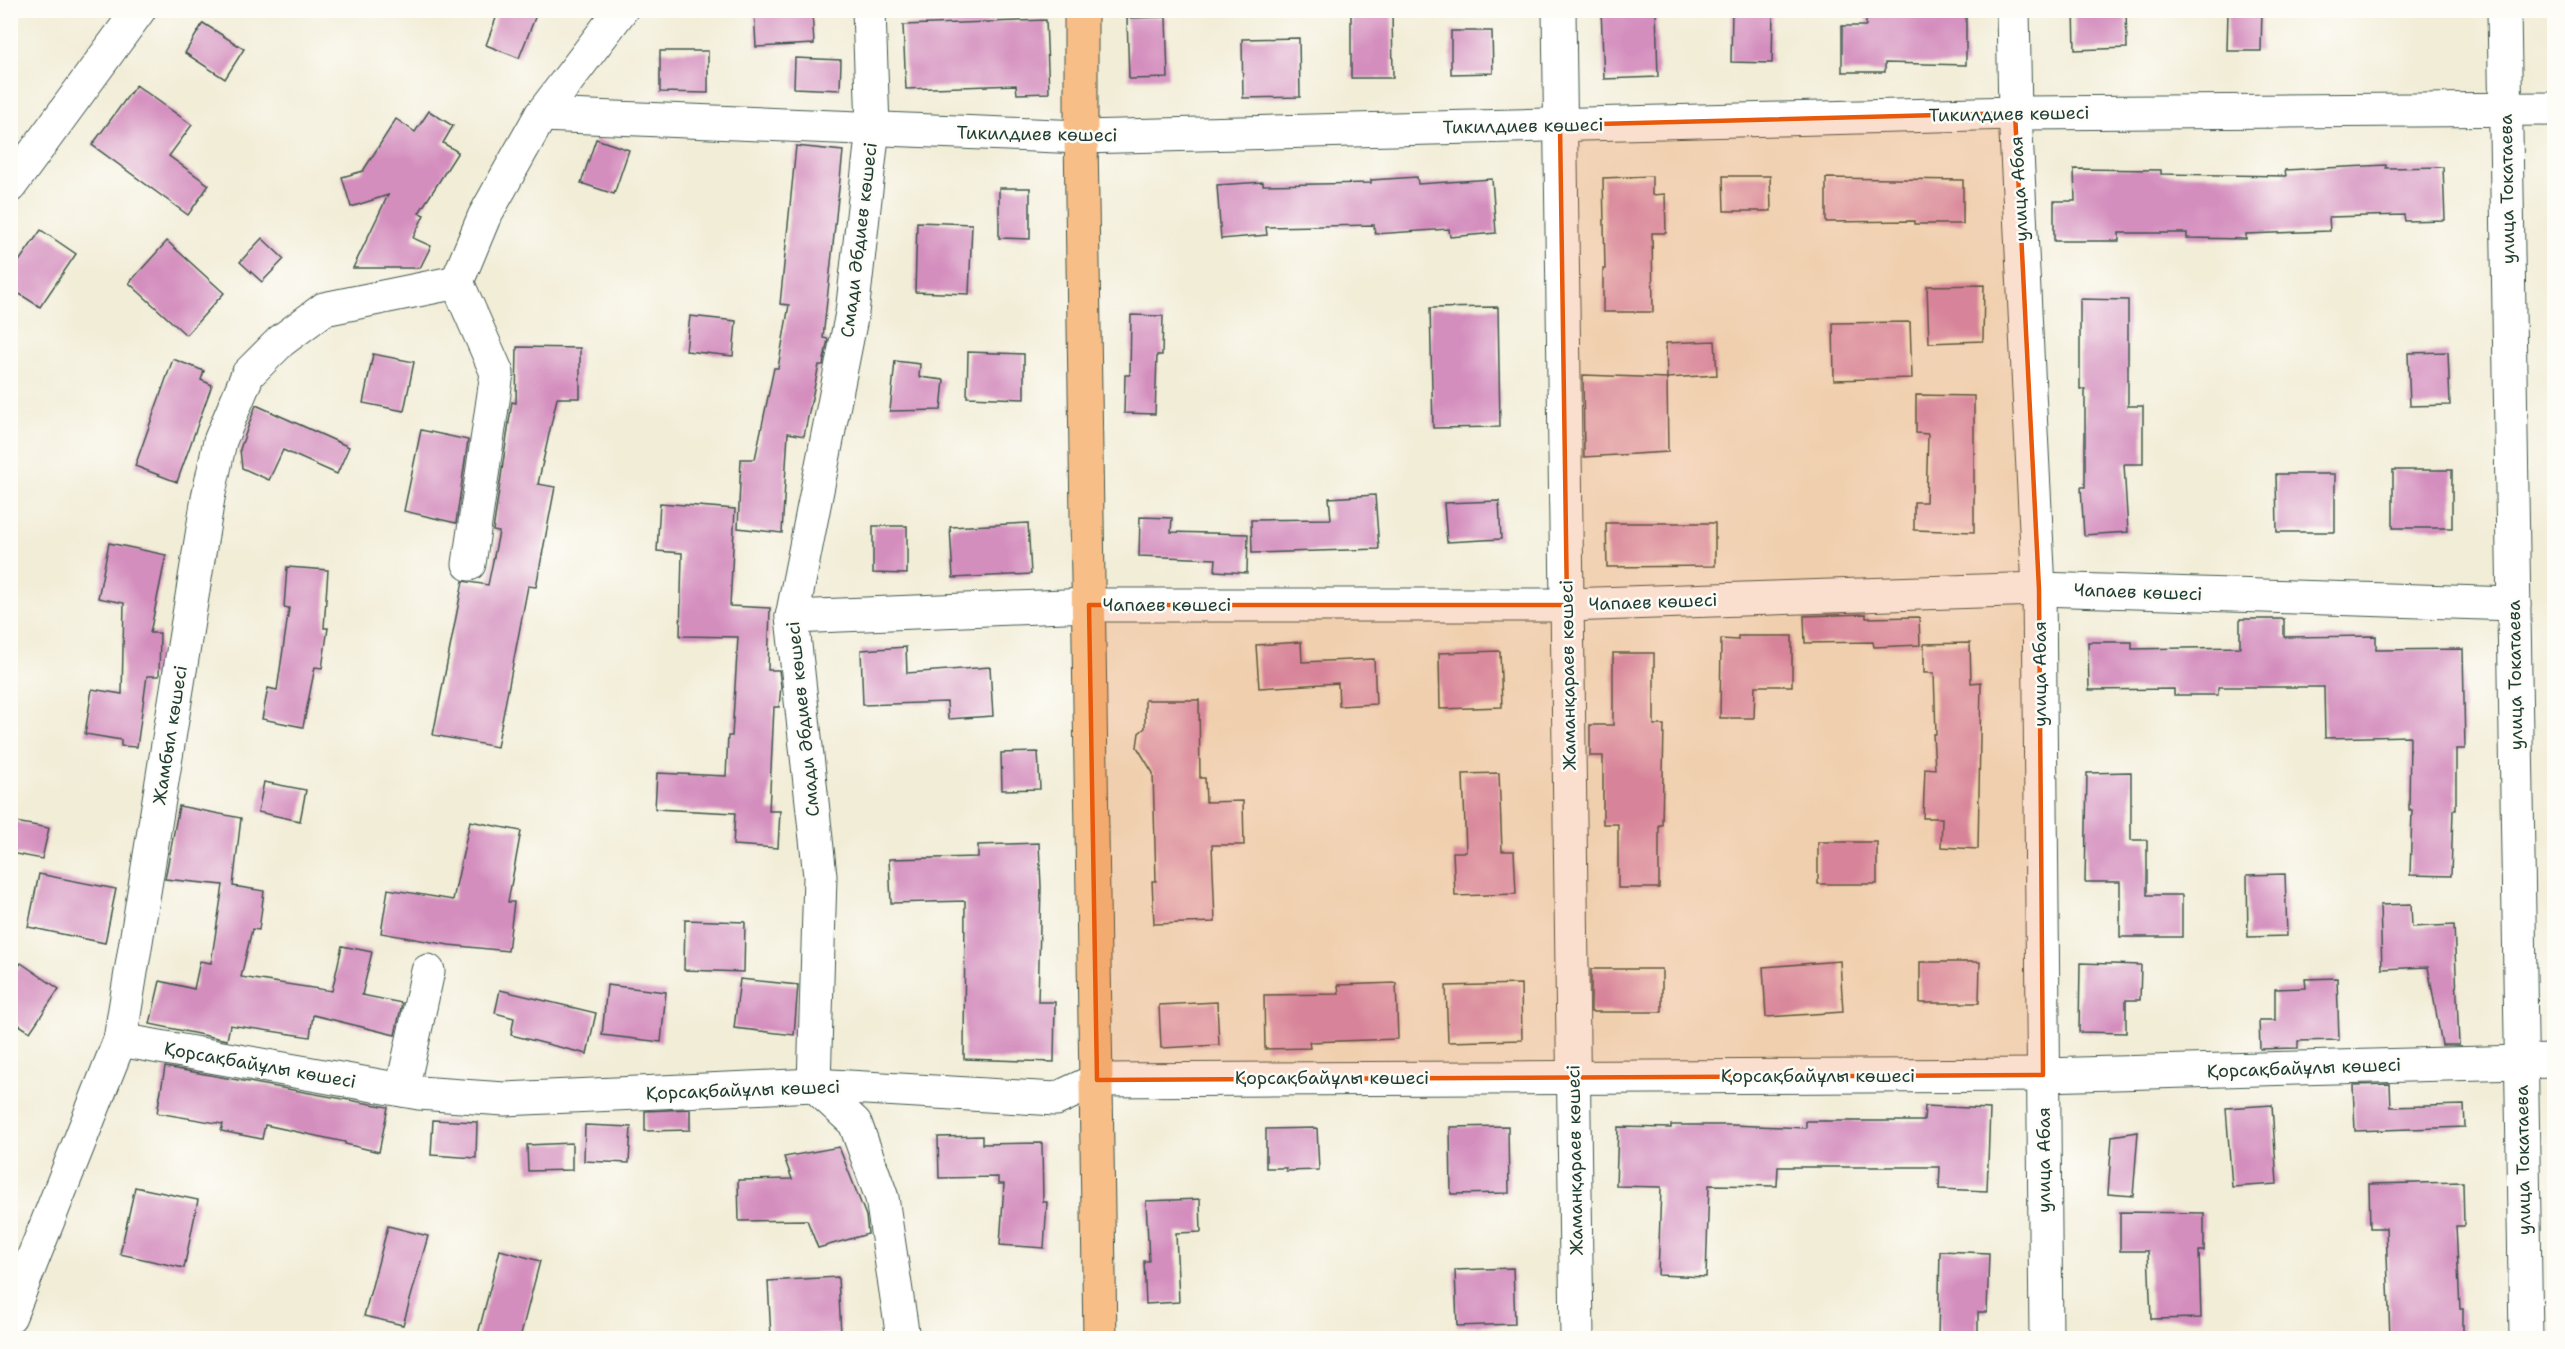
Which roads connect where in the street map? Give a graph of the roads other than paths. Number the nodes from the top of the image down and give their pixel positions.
1 (139, 10) edge
2 (621, 10) edge
3 (869, 10) edge
4 (1081, 10) edge
5 (1559, 10) edge
6 (2013, 10) edge
7 (2504, 10) edge
8 (2506, 110) junction
9 (2554, 110) edge
10 (2015, 112) junction
11 (542, 115) junction
12 (1560, 125) junction
13 (873, 129) junction
14 (1081, 137) junction
15 (10, 186) edge
16 (457, 282) junction
17 (469, 564) dead end
18 (2039, 589) junction
19 (2514, 604) junction
20 (1089, 605) junction
21 (1567, 605) junction
22 (792, 617) junction
23 (429, 970) dead end
24 (120, 1040) junction
25 (2554, 1061) edge
26 (2522, 1062) junction
27 (2043, 1075) junction
28 (1574, 1076) junction
29 (1097, 1080) junction
30 (814, 1085) junction
31 (402, 1090) junction
32 (10, 1316) edge
33 (903, 1338) edge
34 (1100, 1338) edge
35 (1577, 1338) edge
36 (2046, 1338) edge
37 (2526, 1338) edge

1 - 15 street
2 - 11 street
3 - 13 street, Смади Әбдиев көшесі
4 - 14 main road
5 - 12 street, Жаманқараев көшесі
6 - 10 street, улица Абая
7 - 8 street, улица Токатаева
8 - 9 street, Тикилдиев көшесі
8 - 10 street, Тикилдиев көшесі
8 - 19 street, улица Токатаева
10 - 12 street, Тикилдиев көшесі
10 - 18 street, улица Абая
11 - 13 street, Тикилдиев көшесі
11 - 16 street
12 - 14 street, Тикилдиев көшесі
12 - 21 street, Жаманқараев көшесі
13 - 14 street, Тикилдиев көшесі
13 - 22 street, Смади Әбдиев көшесі
14 - 20 main road
16 - 17 street
16 - 24 street, Жамбыл көшесі
18 - 19 street, Чапаев көшесі
18 - 21 street, Чапаев көшесі
18 - 27 street, улица Абая
19 - 26 street, улица Токатаева
20 - 21 street, Чапаев көшесі
20 - 22 street, Чапаев көшесі
20 - 29 main road
21 - 28 street, Жаманқараев көшесі
22 - 30 street, Смади Әбдиев көшесі
23 - 31 street
24 - 31 street, Қорсақбайұлы көшесі
24 - 32 street, Жамбыл көшесі
25 - 26 street, Қорсақбайұлы көшесі
26 - 27 street, Қорсақбайұлы көшесі
26 - 37 street, улица Токатаева
27 - 28 street, Қорсақбайұлы көшесі
27 - 36 street, улица Абая
28 - 29 street, Қорсақбайұлы көшесі
28 - 35 street, Жаманқараев көшесі
29 - 30 street, Қорсақбайұлы көшесі
29 - 34 main road
30 - 31 street, Қорсақбайұлы көшесі
30 - 33 street

